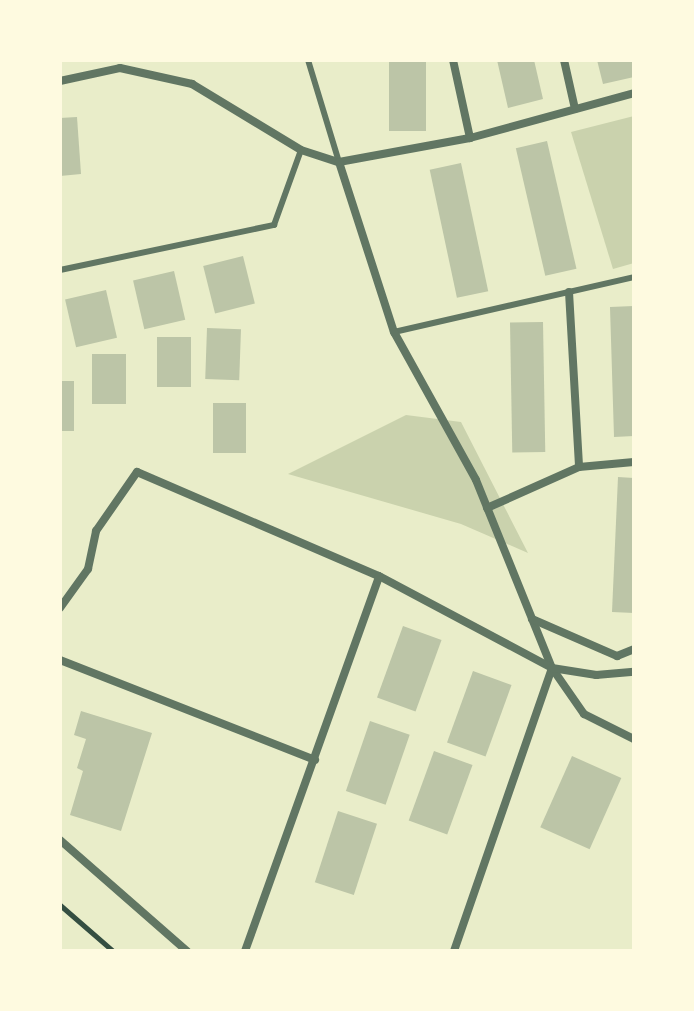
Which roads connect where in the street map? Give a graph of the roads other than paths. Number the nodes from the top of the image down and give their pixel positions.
1 (308, 60) edge
2 (453, 60) edge
3 (564, 60) edge
4 (60, 81) edge
5 (634, 93) edge
6 (575, 109) junction
7 (470, 138) junction
8 (301, 150) junction
9 (339, 162) junction
10 (60, 270) edge
11 (634, 277) edge
12 (569, 292) junction
13 (394, 332) junction
14 (634, 462) edge
15 (579, 467) junction
16 (487, 508) junction
17 (379, 576) junction
18 (60, 608) edge
19 (532, 619) junction
20 (634, 649) edge
21 (60, 660) edge
22 (552, 668) junction
23 (634, 672) edge
24 (634, 739) edge
25 (315, 760) junction
26 (60, 840) edge
27 (187, 951) edge
28 (245, 951) edge
29 (454, 951) edge

1 - 9 lane
2 - 7 street
3 - 6 street
4 - 8 street
5 - 6 street
6 - 7 street
7 - 9 street
8 - 9 street
8 - 10 lane
9 - 13 street
11 - 12 lane
12 - 13 lane
12 - 15 street
13 - 16 street
14 - 15 street
15 - 16 street
16 - 19 street
17 - 18 street
17 - 22 street
17 - 25 street
19 - 20 street
19 - 22 street
21 - 25 street
22 - 23 street
22 - 24 street
22 - 29 street
25 - 28 street
26 - 27 street

